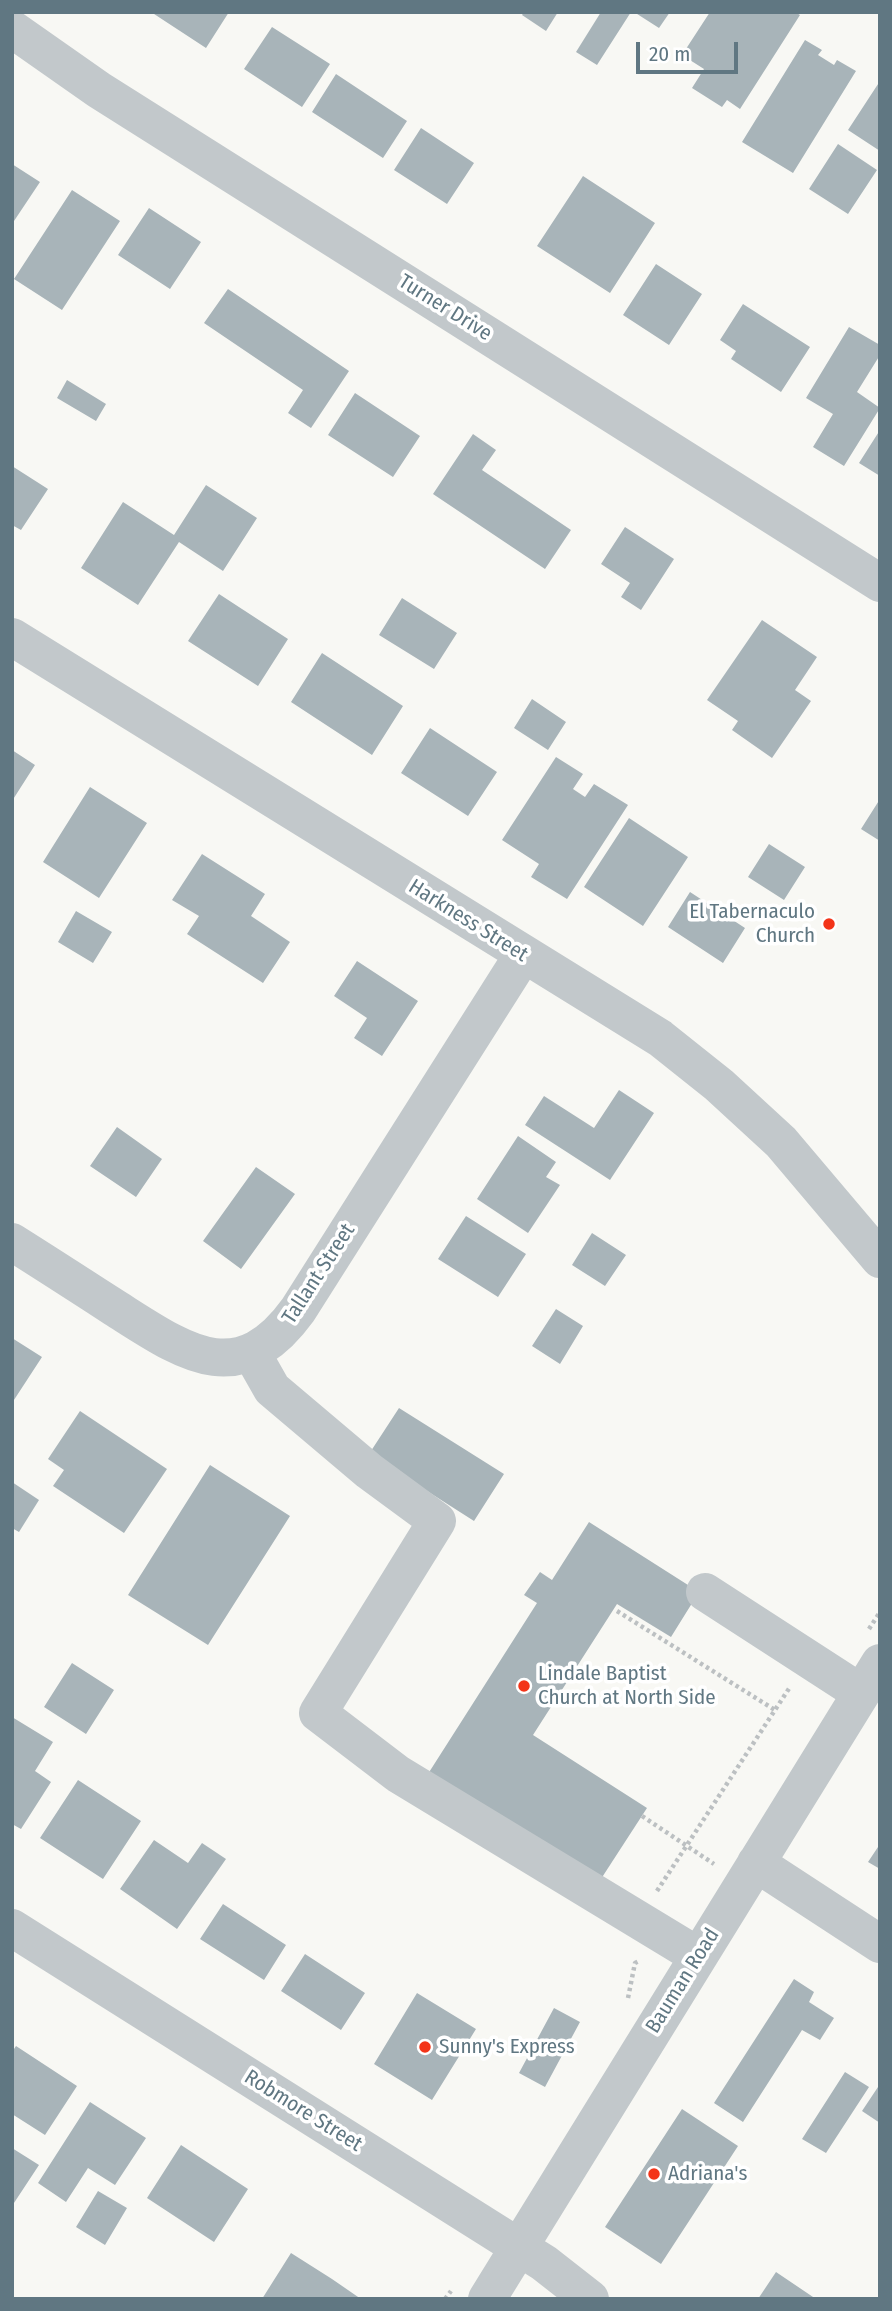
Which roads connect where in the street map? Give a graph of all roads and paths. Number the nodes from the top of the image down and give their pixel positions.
1 (12, 29) edge
2 (880, 583) edge
3 (12, 637) edge
4 (523, 956) junction
5 (12, 1242) edge
6 (880, 1259) edge
7 (251, 1352) junction
8 (705, 1592) dead end
9 (617, 1611) dead end
10 (870, 1678) edge
11 (775, 1710) dead end
12 (642, 1816) dead end
13 (750, 1874) junction
14 (12, 1928) edge
15 (880, 1944) edge
16 (698, 1956) junction
17 (519, 2248) junction
18 (487, 2299) edge
19 (590, 2299) edge

1 - 2 street, Turner Drive
3 - 4 street, Harkness Street
4 - 6 street, Harkness Street
4 - 7 street, Tallant Street
5 - 7 street, Tallant Street
7 - 16 street
8 - 10 street
9 - 11 path
10 - 13 street, Bauman Road
12 - 13 path
13 - 15 street
13 - 16 street, Bauman Road
14 - 17 street, Robmore Street
16 - 17 street, Bauman Road
17 - 18 street, Bauman Road
17 - 19 street, Robmore Street

